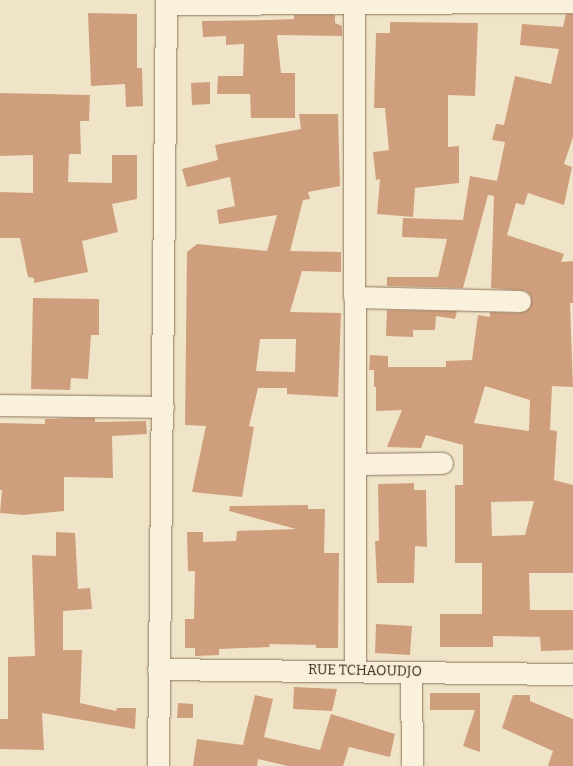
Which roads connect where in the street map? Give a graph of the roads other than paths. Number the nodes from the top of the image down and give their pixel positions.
1 (166, 2) edge
2 (354, 2) junction
3 (573, 2) edge
4 (354, 297) junction
5 (520, 301) dead end
6 (0, 405) edge
7 (163, 407) junction
8 (442, 463) dead end
9 (355, 464) junction
10 (158, 669) junction
11 (355, 671) junction
12 (411, 672) junction
13 (573, 674) edge
14 (158, 766) edge
15 (412, 766) edge

1 - 2 street
1 - 7 street
2 - 3 street
2 - 4 street
4 - 5 street
4 - 9 street
6 - 7 street
7 - 10 street
8 - 9 street
9 - 11 street
10 - 11 street, RUE TCHAOUDJO
10 - 14 street
11 - 12 street, RUE TCHAOUDJO
12 - 13 street, RUE TCHAOUDJO
12 - 15 street

